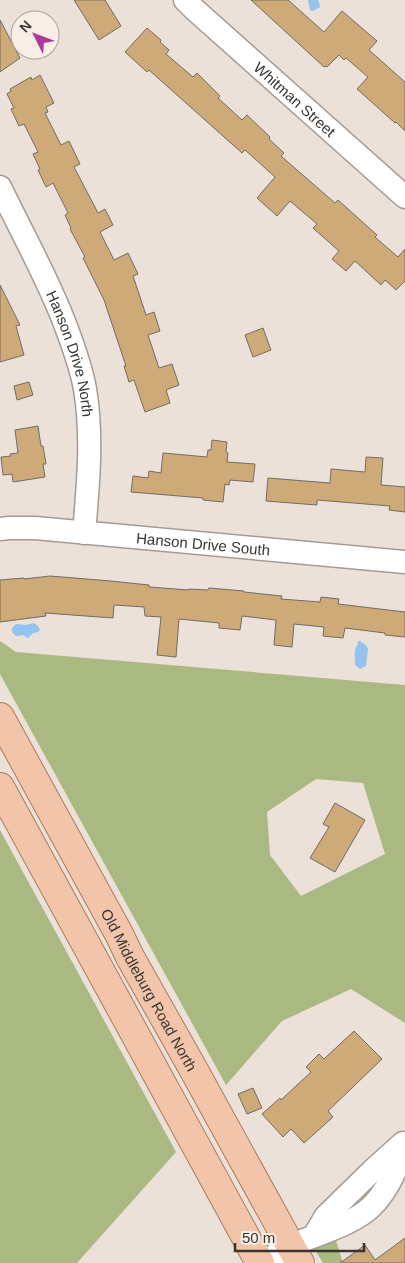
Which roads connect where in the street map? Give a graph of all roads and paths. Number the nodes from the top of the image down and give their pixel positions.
1 (185, 0) edge
2 (0, 188) edge
3 (405, 197) edge
4 (0, 530) edge
5 (84, 533) junction
6 (405, 562) edge
7 (0, 717) edge
8 (0, 787) edge
9 (103, 905) junction
10 (75, 924) junction
11 (405, 1142) edge
12 (405, 1149) edge
13 (301, 1248) edge
14 (261, 1263) edge

1 - 3 street, Whitman Street
2 - 5 street, Hanson Drive North
4 - 5 street, Hanson Drive South
5 - 6 street, Hanson Drive South
7 - 9 main road, Old Middleburg Road North
8 - 10 main road
9 - 10 main road
9 - 13 main road, Old Middleburg Road North
10 - 14 main road
11 - 13 street
12 - 13 street
13 - 14 street

